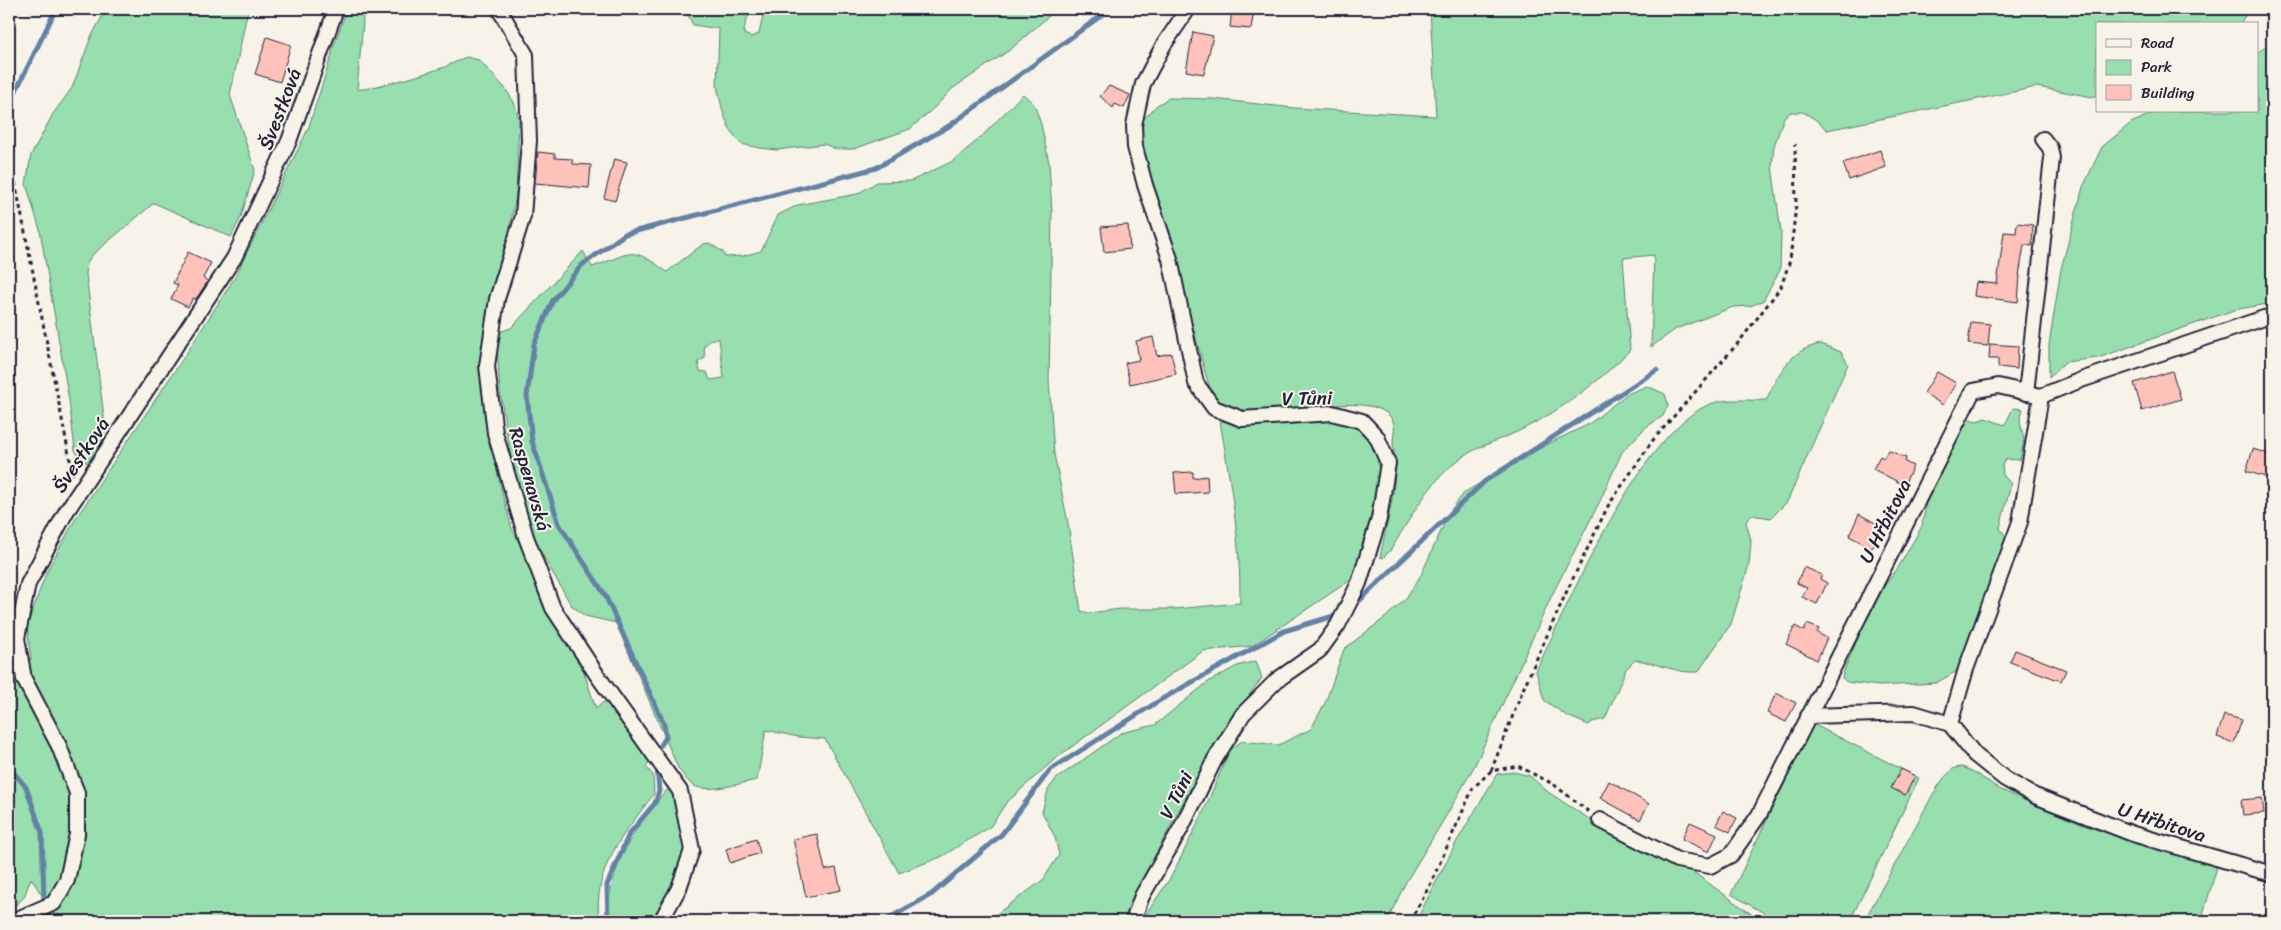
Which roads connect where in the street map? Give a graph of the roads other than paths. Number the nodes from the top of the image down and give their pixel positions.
1 (336, 9) edge
2 (499, 9) edge
3 (1188, 9) edge
4 (2043, 139) dead end
5 (2272, 317) edge
6 (2026, 392) junction
7 (2041, 396) junction
8 (1808, 716) junction
9 (1950, 724) junction
10 (1600, 820) road end
11 (2272, 874) edge
12 (13, 921) edge
13 (661, 921) edge
14 (1133, 921) edge

1 - 12 street, Švestková
2 - 13 street, Raspenavská
3 - 14 street, V Tůni
4 - 6 street
5 - 7 street
6 - 7 street, U Hřbitova
6 - 8 street, U Hřbitova
7 - 9 street
8 - 9 street
8 - 10 street, U Hřbitova
9 - 11 street, U Hřbitova

